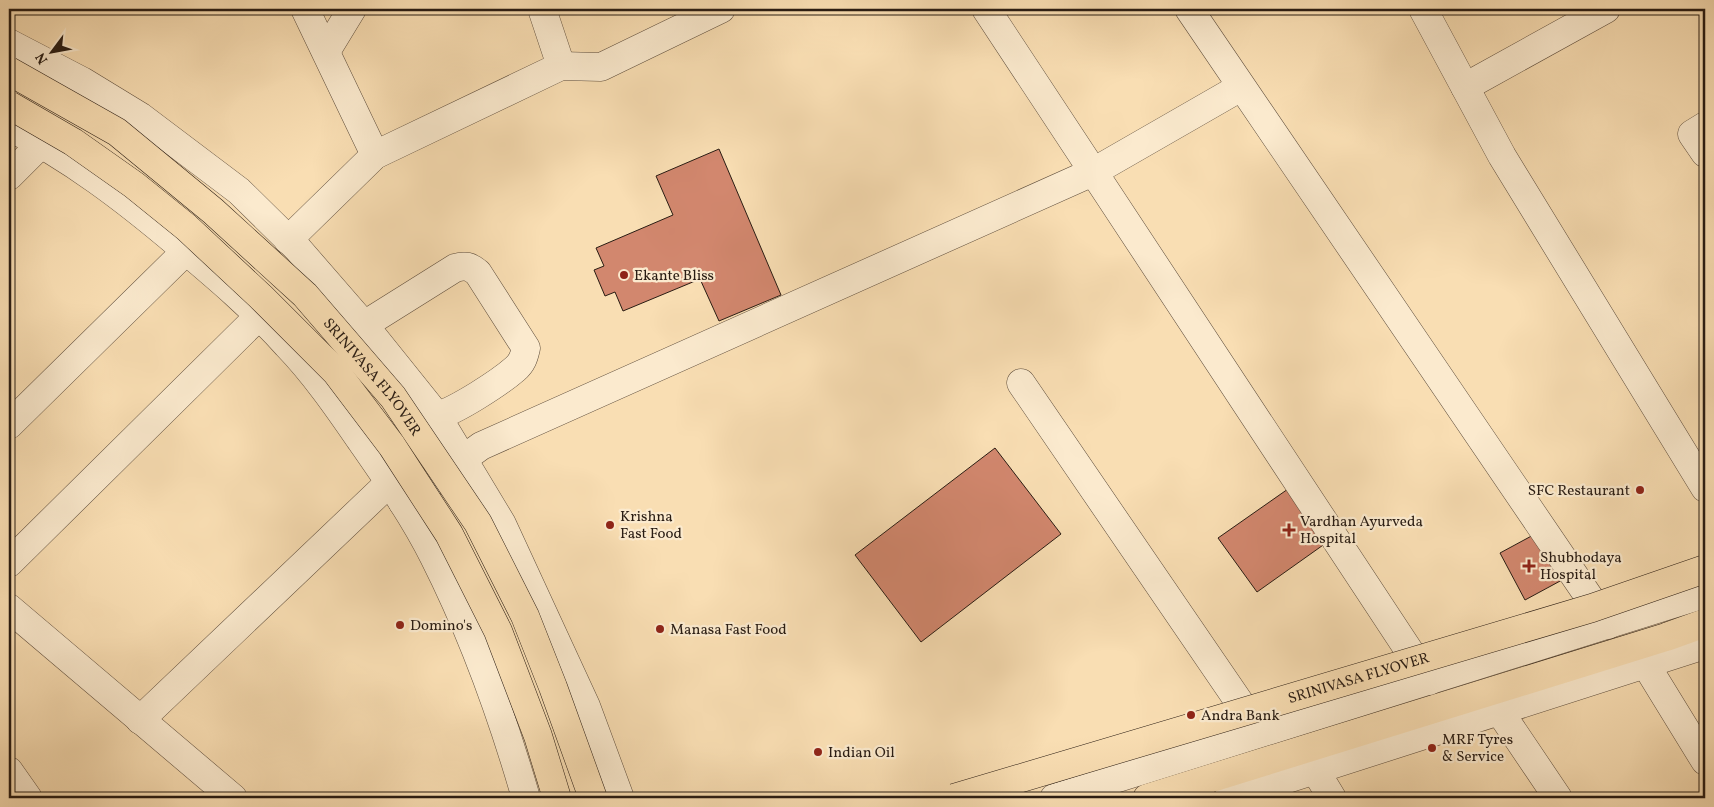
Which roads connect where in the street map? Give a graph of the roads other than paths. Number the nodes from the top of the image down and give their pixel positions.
1 (305, 9) edge
2 (352, 9) edge
3 (542, 9) edge
4 (721, 9) edge
5 (986, 9) edge
6 (1189, 9) edge
7 (1423, 9) edge
8 (1606, 9) edge
9 (9, 43) edge
10 (326, 50) junction
11 (561, 66) junction
12 (9, 71) edge
13 (1465, 87) junction
14 (1242, 88) junction
15 (9, 106) edge
16 (1705, 126) edge
17 (9, 128) edge
18 (41, 144) junction
19 (1705, 153) edge
20 (375, 155) junction
21 (1093, 172) junction
22 (9, 176) edge
23 (288, 240) junction
24 (186, 250) junction
25 (259, 316) junction
26 (364, 325) junction
27 (1022, 383) dead end
28 (437, 416) junction
29 (9, 425) edge
30 (463, 459) junction
31 (1705, 488) edge
32 (396, 493) junction
33 (9, 563) edge
34 (1705, 569) edge
35 (1705, 594) edge
36 (9, 608) edge
37 (1705, 622) edge
38 (1608, 625) junction
39 (1705, 645) edge
40 (1646, 665) junction
41 (1430, 681) junction
42 (1500, 712) junction
43 (140, 720) junction
44 (1261, 734) junction
45 (1705, 761) edge
46 (1315, 770) junction
47 (9, 771) edge
48 (28, 798) edge
49 (233, 798) edge
50 (526, 798) edge
51 (557, 798) edge
52 (593, 798) edge
53 (620, 798) edge
54 (954, 798) edge
55 (1054, 798) edge
56 (1146, 798) edge
57 (1228, 798) edge
58 (1332, 798) edge
59 (1558, 798) edge

1 - 10 street
2 - 10 street
3 - 11 street
4 - 11 street
5 - 21 street
6 - 14 street
7 - 13 street
8 - 13 street
9 - 23 street
10 - 20 street
11 - 20 street
12 - 52 main road, SRINIVASA FLYOVER, bridge
13 - 31 street
14 - 21 street
14 - 38 street
15 - 51 main road, SRINIVASA FLYOVER, bridge
16 - 19 street
17 - 18 street
18 - 22 street
18 - 24 street
20 - 23 street
21 - 30 street
21 - 41 street
23 - 26 street
24 - 25 street
24 - 29 street
25 - 32 street
25 - 33 street
26 - 28 street
26 - 28 street
27 - 44 street
28 - 30 street
30 - 32 street
30 - 53 street
32 - 43 street
32 - 50 street
34 - 54 main road, SRINIVASA FLYOVER, bridge
35 - 38 street
36 - 43 street
37 - 56 main road
38 - 41 street
39 - 40 street
40 - 42 street
40 - 45 street
41 - 44 street
42 - 46 street
42 - 59 street
43 - 49 street
44 - 55 street
46 - 57 street
46 - 58 street
47 - 48 street

